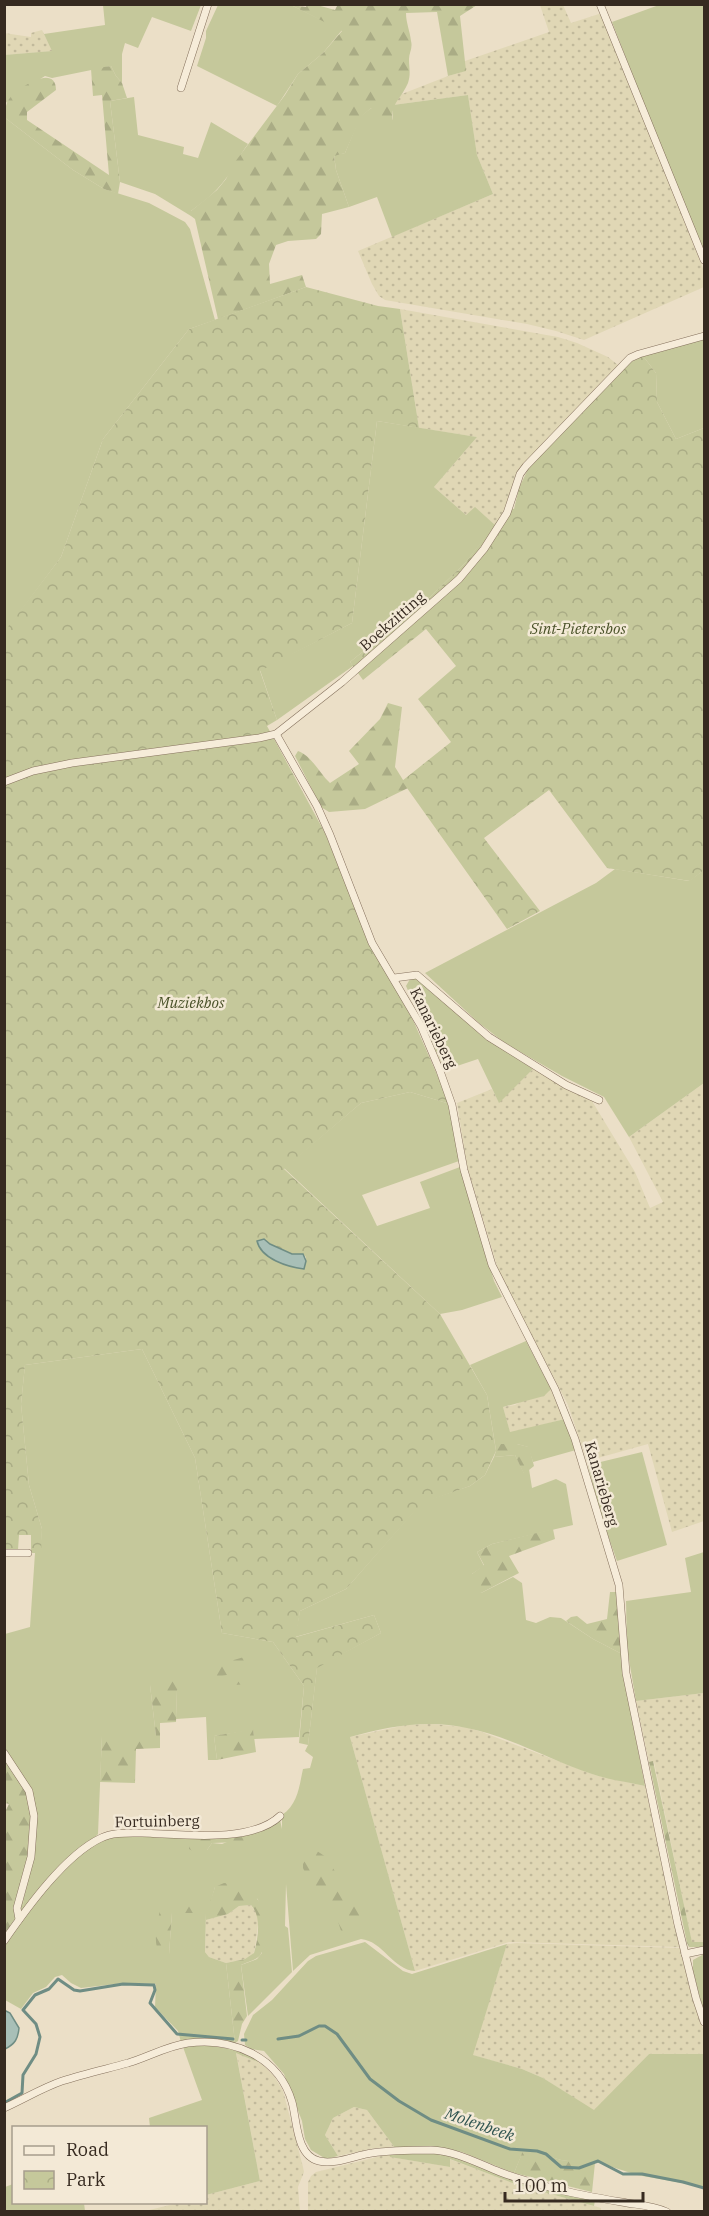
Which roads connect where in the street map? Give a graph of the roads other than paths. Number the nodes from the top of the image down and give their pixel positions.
1 (208, 4) edge
2 (600, 4) edge
3 (181, 88) dead end
4 (705, 260) edge
5 (705, 336) edge
6 (276, 734) junction
7 (4, 782) edge
8 (394, 978) junction
9 (599, 1100) dead end
10 (4, 1552) edge
11 (28, 1553) dead end
12 (4, 1753) edge
13 (280, 1816) dead end
14 (19, 1919) junction
15 (4, 1941) edge
16 (705, 1950) edge
17 (685, 1954) junction
18 (705, 2022) edge
19 (4, 2108) edge
20 (667, 2211) edge

1 - 3 street
2 - 4 street
5 - 6 street, Boekzitting
6 - 7 street, Boekzitting
6 - 8 street, Kanarieberg
8 - 9 street
8 - 17 street, Kanarieberg
10 - 11 street
12 - 14 street
13 - 14 street, Fortuinberg
14 - 15 street, Fortuinberg
16 - 17 street
17 - 18 street, Kanarieberg
19 - 20 street

